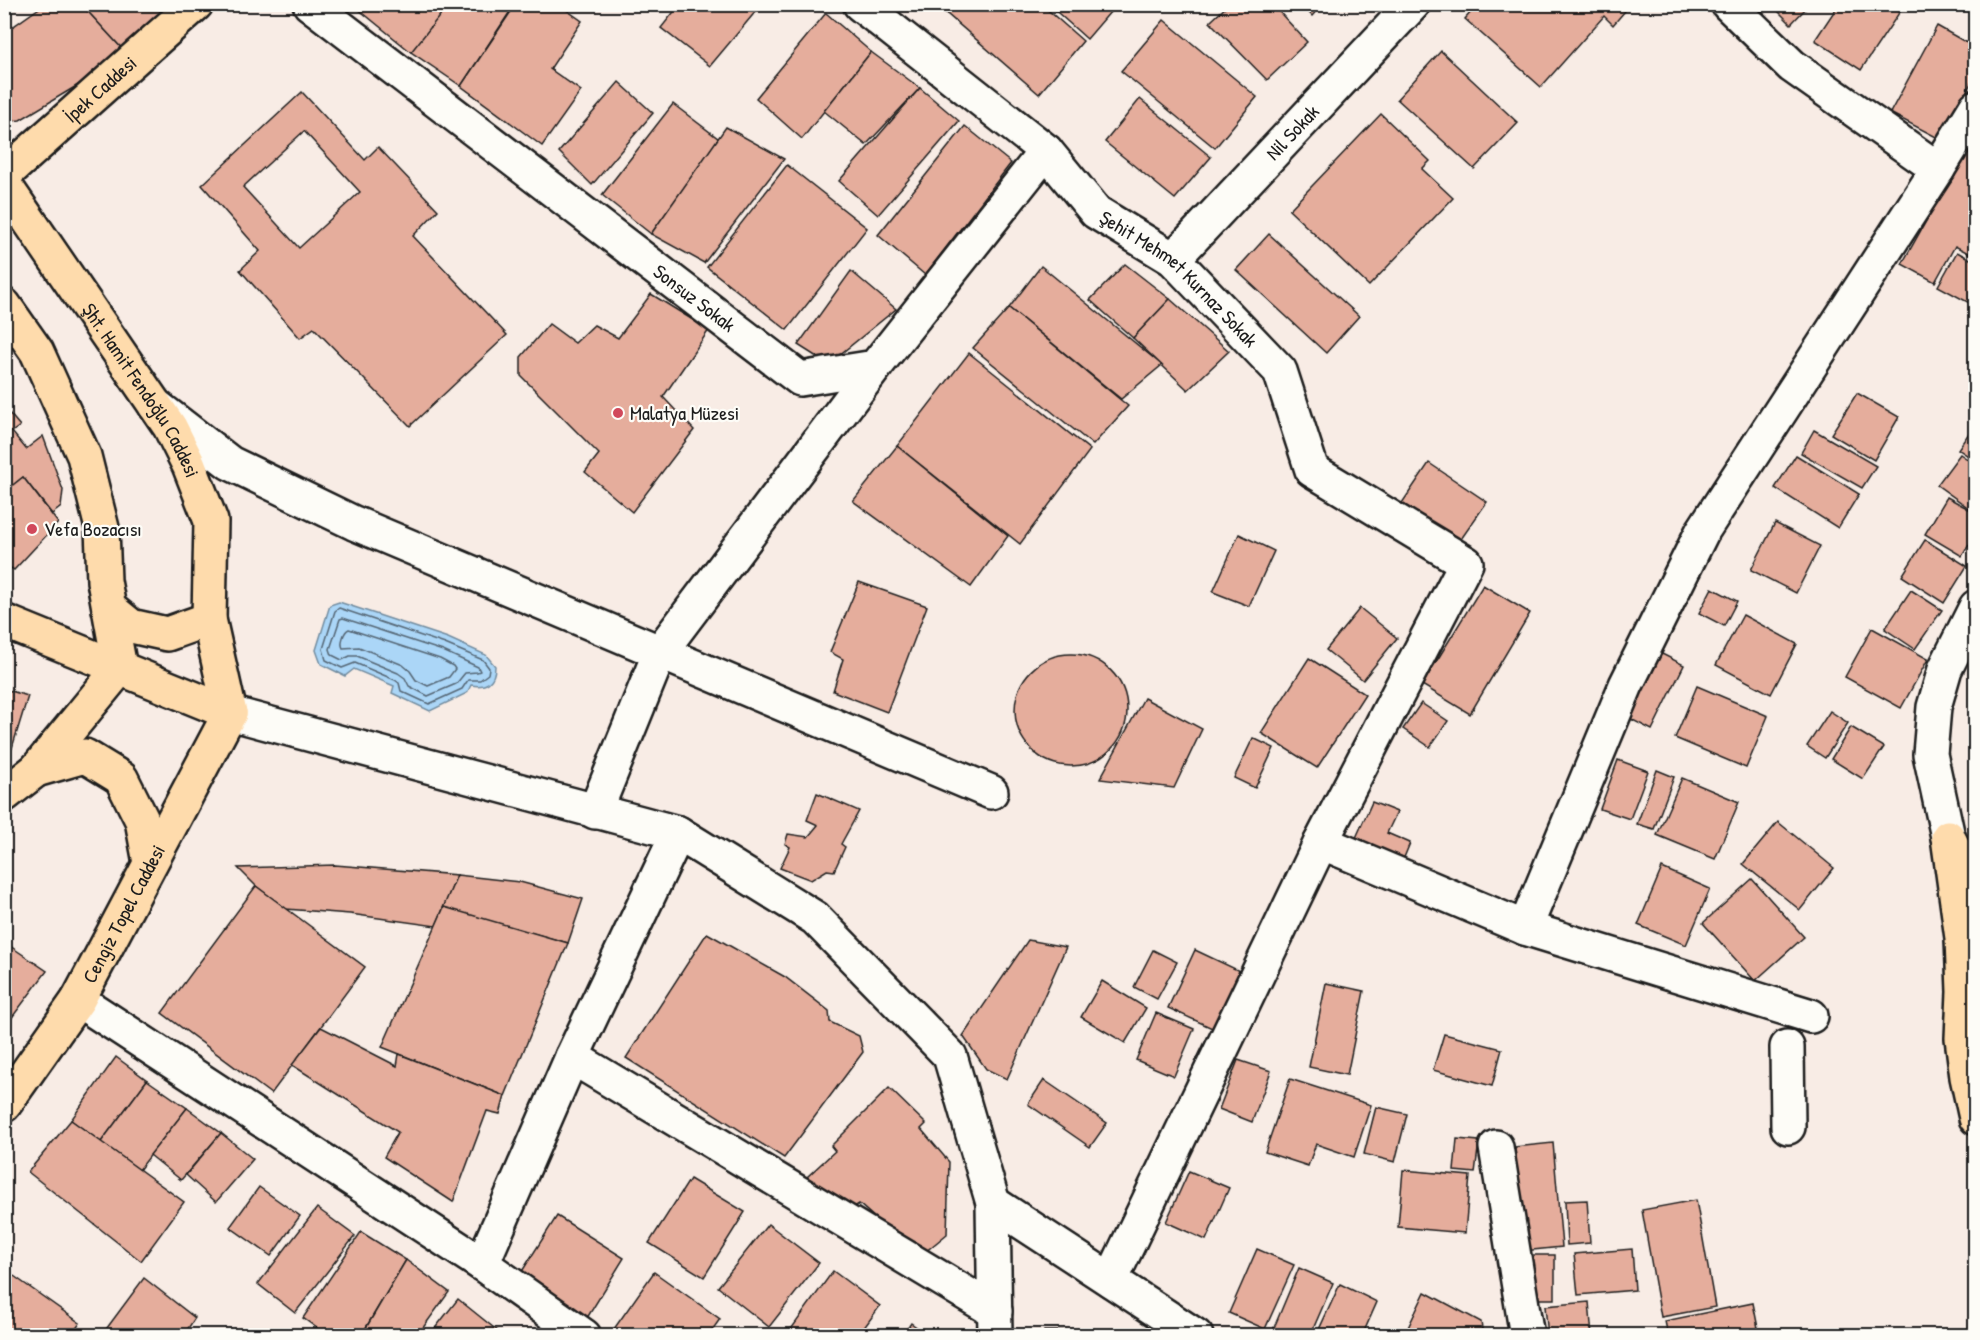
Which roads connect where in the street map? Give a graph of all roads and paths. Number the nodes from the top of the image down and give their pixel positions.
1 (196, 4) edge
2 (310, 4) edge
3 (1413, 4) edge
4 (1728, 4) edge
5 (881, 11) edge
6 (1976, 107) edge
7 (1046, 151) junction
8 (1938, 169) junction
9 (4, 175) edge
10 (4, 184) edge
11 (1173, 260) junction
12 (4, 305) edge
13 (875, 367) junction
14 (154, 404) junction
15 (1976, 607) edge
16 (109, 608) junction
17 (209, 619) junction
18 (4, 621) edge
19 (660, 652) junction
20 (120, 668) junction
21 (230, 713) junction
22 (36, 770) junction
23 (991, 792) dead end
24 (4, 795) edge
25 (595, 812) junction
26 (678, 834) junction
27 (1948, 837) junction
28 (1321, 842) junction
29 (150, 863) junction
30 (1976, 891) edge
31 (1525, 928) junction
32 (78, 1000) junction
33 (1811, 1016) dead end
34 (1787, 1047) dead end
35 (572, 1058) junction
36 (4, 1105) edge
37 (1976, 1118) edge
38 (1788, 1127) dead end
39 (1496, 1147) dead end
40 (993, 1203) junction
41 (483, 1264) junction
42 (1111, 1280) junction
43 (995, 1323) edge
44 (584, 1335) edge
45 (1196, 1335) edge
46 (1527, 1335) edge

1 - 9 main road, İpek Caddesi
2 - 13 street, Sonsuz Sokak
3 - 11 street, Nil Sokak
4 - 8 street
5 - 7 street, Şehit Mehmet Kurnaz Sokak
6 - 8 street
7 - 11 street, Şehit Mehmet Kurnaz Sokak
7 - 13 street
8 - 31 street
10 - 14 main road, Şht. Hamit Fendoğlu Caddesi
11 - 28 street, Şehit Mehmet Kurnaz Sokak
12 - 16 main road
13 - 19 street
14 - 17 main road, Şht. Hamit Fendoğlu Caddesi
14 - 19 street
15 - 27 street
16 - 17 main road
16 - 20 main road
17 - 21 main road, Şht. Hamit Fendoğlu Caddesi
18 - 20 main road
19 - 23 street
19 - 25 street
20 - 21 main road
20 - 22 main road
21 - 25 street
21 - 29 main road, Cengiz Topel Caddesi
22 - 24 main road
22 - 29 main road
25 - 26 street
26 - 35 street
26 - 40 street
27 - 30 main road
27 - 37 main road
28 - 31 street
28 - 42 street
29 - 32 main road, Cengiz Topel Caddesi
31 - 33 street
32 - 36 main road, Cengiz Topel Caddesi
32 - 41 street
34 - 38 street
35 - 41 street
35 - 43 street
39 - 46 street
40 - 42 street
40 - 43 street
41 - 44 street
42 - 45 street

